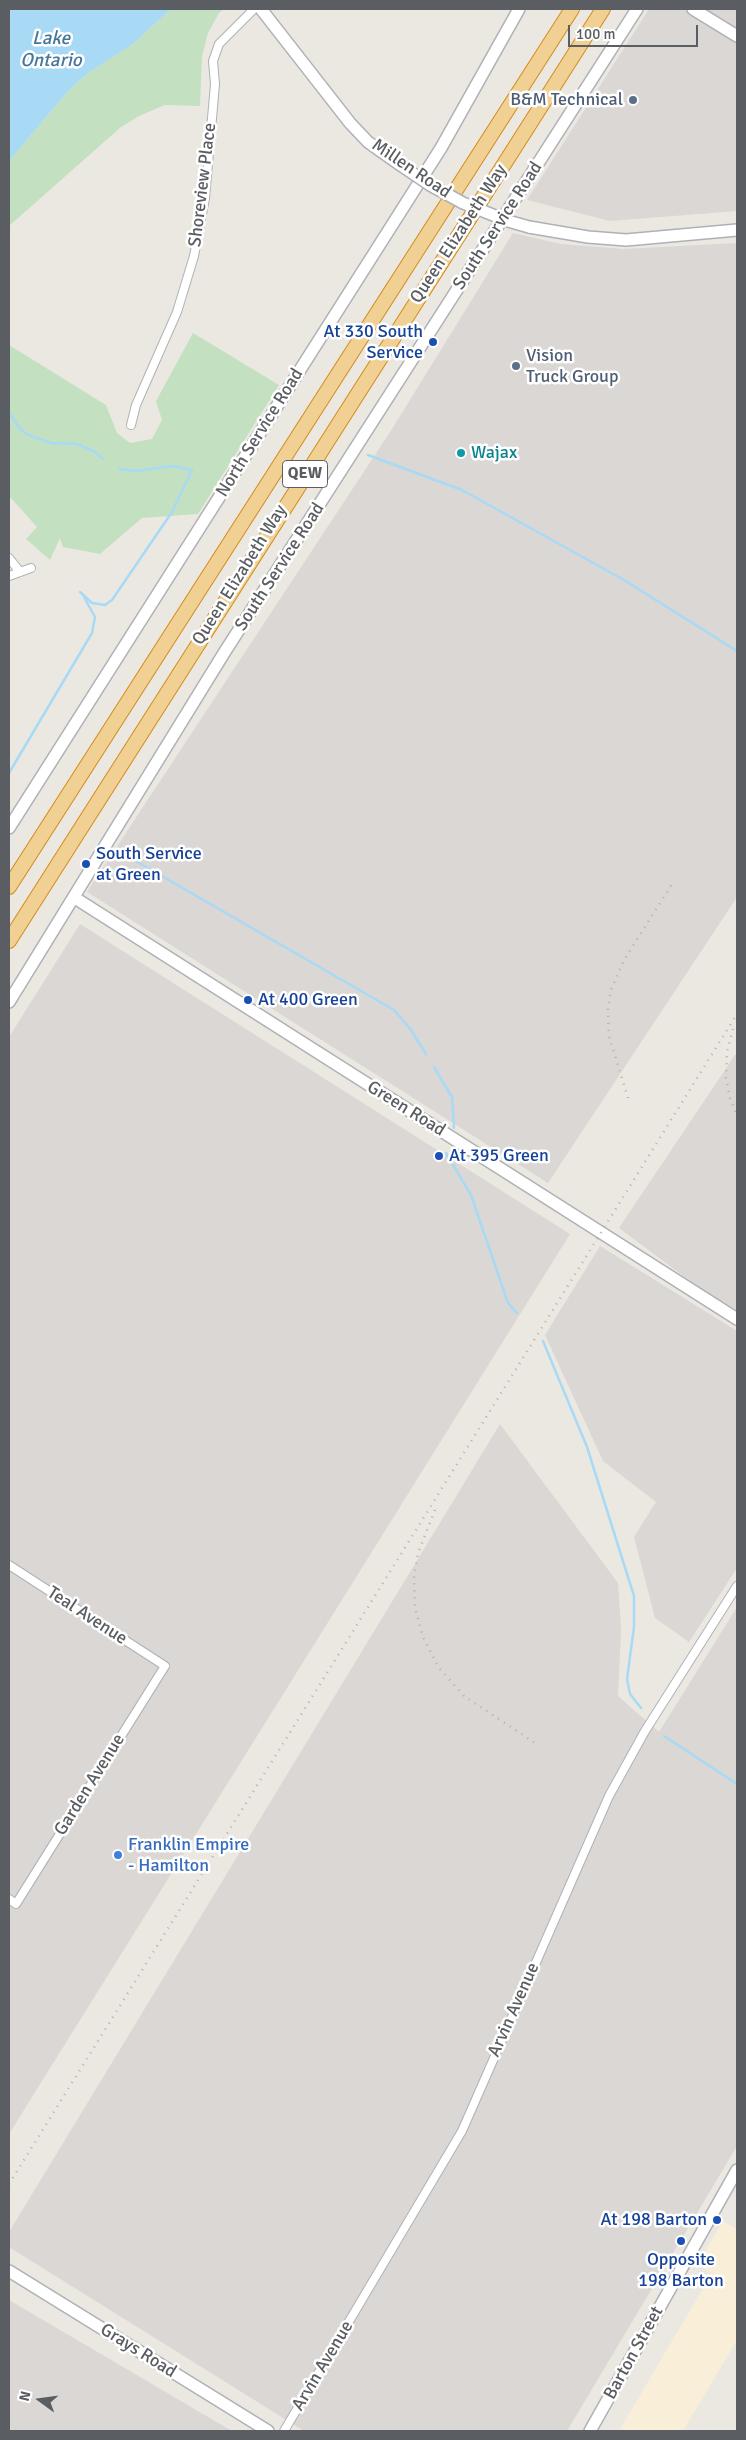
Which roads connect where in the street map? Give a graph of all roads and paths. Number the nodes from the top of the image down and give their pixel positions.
1 (254, 9) edge
2 (261, 9) edge
3 (519, 9) edge
4 (572, 9) edge
5 (603, 9) edge
6 (637, 9) edge
7 (693, 9) edge
8 (737, 36) edge
9 (737, 230) edge
10 (131, 425) dead end
11 (9, 558) edge
12 (31, 568) dead end
13 (20, 572) junction
14 (9, 576) edge
15 (9, 828) edge
16 (9, 887) edge
17 (75, 898) junction
18 (9, 941) edge
19 (9, 1002) edge
20 (737, 1319) edge
21 (9, 1565) edge
22 (737, 1586) edge
23 (165, 1666) joint
24 (12, 1902) edge
25 (737, 2170) edge
26 (9, 2271) edge
27 (268, 2431) edge
28 (284, 2431) edge
29 (590, 2431) edge

1 - 10 street, Shoreview Place
2 - 9 street, Millen Road, bridge
3 - 15 street, North Service Road
4 - 16 highway, Queen Elizabeth Way / QEW
5 - 18 highway, Queen Elizabeth Way / QEW
6 - 17 street, South Service Road
7 - 8 street
11 - 13 street
12 - 13 street
13 - 14 street
17 - 19 street, South Service Road
17 - 20 street, Green Road
21 - 23 street, Teal Avenue
22 - 28 street, Arvin Avenue
23 - 24 street, Garden Avenue
25 - 29 street, Barton Street
26 - 27 street, Grays Road

